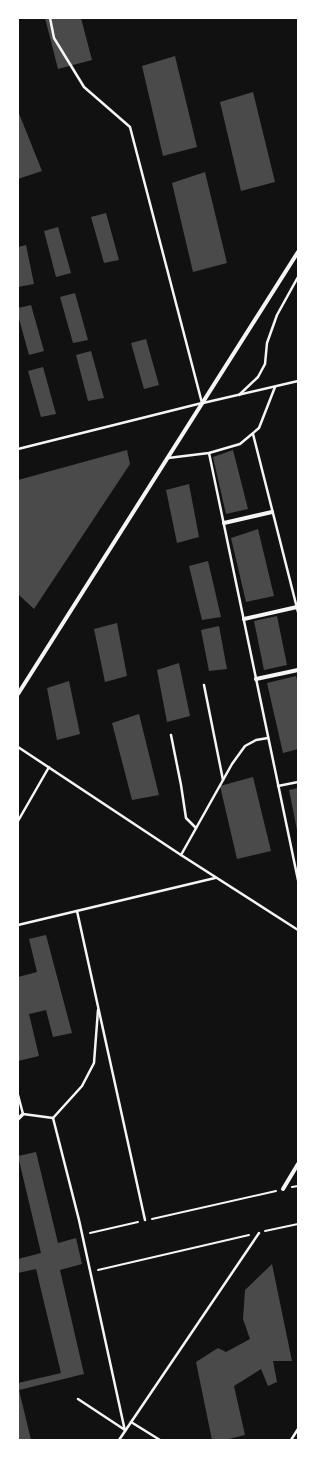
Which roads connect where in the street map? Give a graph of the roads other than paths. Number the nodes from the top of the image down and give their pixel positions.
1 (50, 18) edge
2 (298, 252) edge
3 (298, 278) edge
4 (298, 381) edge
5 (275, 387) junction
6 (239, 395) junction
7 (202, 403) junction
8 (253, 434) junction
9 (18, 449) edge
10 (209, 453) junction
11 (168, 458) junction
12 (272, 512) junction
13 (224, 524) junction
14 (297, 609) edge
15 (244, 619) junction
16 (298, 670) edge
17 (256, 680) junction
18 (204, 685) dead end
19 (18, 694) edge
20 (171, 735) dead end
21 (268, 738) junction
22 (18, 747) edge
23 (49, 767) junction
24 (223, 780) junction
25 (298, 782) edge
26 (278, 786) junction
27 (18, 821) edge
28 (196, 828) junction
29 (181, 855) junction
30 (216, 878) junction
31 (298, 880) edge
32 (77, 911) junction
33 (18, 925) edge
34 (298, 930) edge
35 (98, 1007) junction
36 (18, 1095) edge
37 (23, 1114) junction
38 (53, 1118) junction
39 (18, 1119) edge
40 (298, 1164) edge
41 (283, 1189) road end
42 (145, 1220) road end
43 (259, 1233) road end
44 (78, 1399) dead end
45 (131, 1422) junction
46 (298, 1429) edge
47 (125, 1430) junction
48 (119, 1440) edge
49 (160, 1440) edge
50 (291, 1440) edge

1 - 7 lane
2 - 7 street
3 - 6 lane
4 - 5 lane
5 - 6 lane
5 - 8 lane
6 - 7 lane
7 - 9 lane
7 - 11 street
8 - 10 lane
8 - 12 lane
10 - 11 lane
10 - 13 lane
11 - 19 street
12 - 13 street
12 - 14 lane
13 - 15 lane
14 - 15 street
15 - 17 lane
16 - 17 street
17 - 21 lane
18 - 24 lane
20 - 28 lane
21 - 24 lane
21 - 26 lane
22 - 23 lane
23 - 27 lane
23 - 29 lane
24 - 28 lane
25 - 26 lane
26 - 31 lane
28 - 29 lane
29 - 30 lane
30 - 32 lane
30 - 34 lane
32 - 33 lane
32 - 35 lane
35 - 38 lane
35 - 42 lane
36 - 37 lane
37 - 38 lane
37 - 39 street
38 - 47 lane
40 - 41 street
43 - 45 lane
44 - 47 lane
45 - 47 lane
45 - 49 lane
46 - 50 lane
47 - 48 lane

